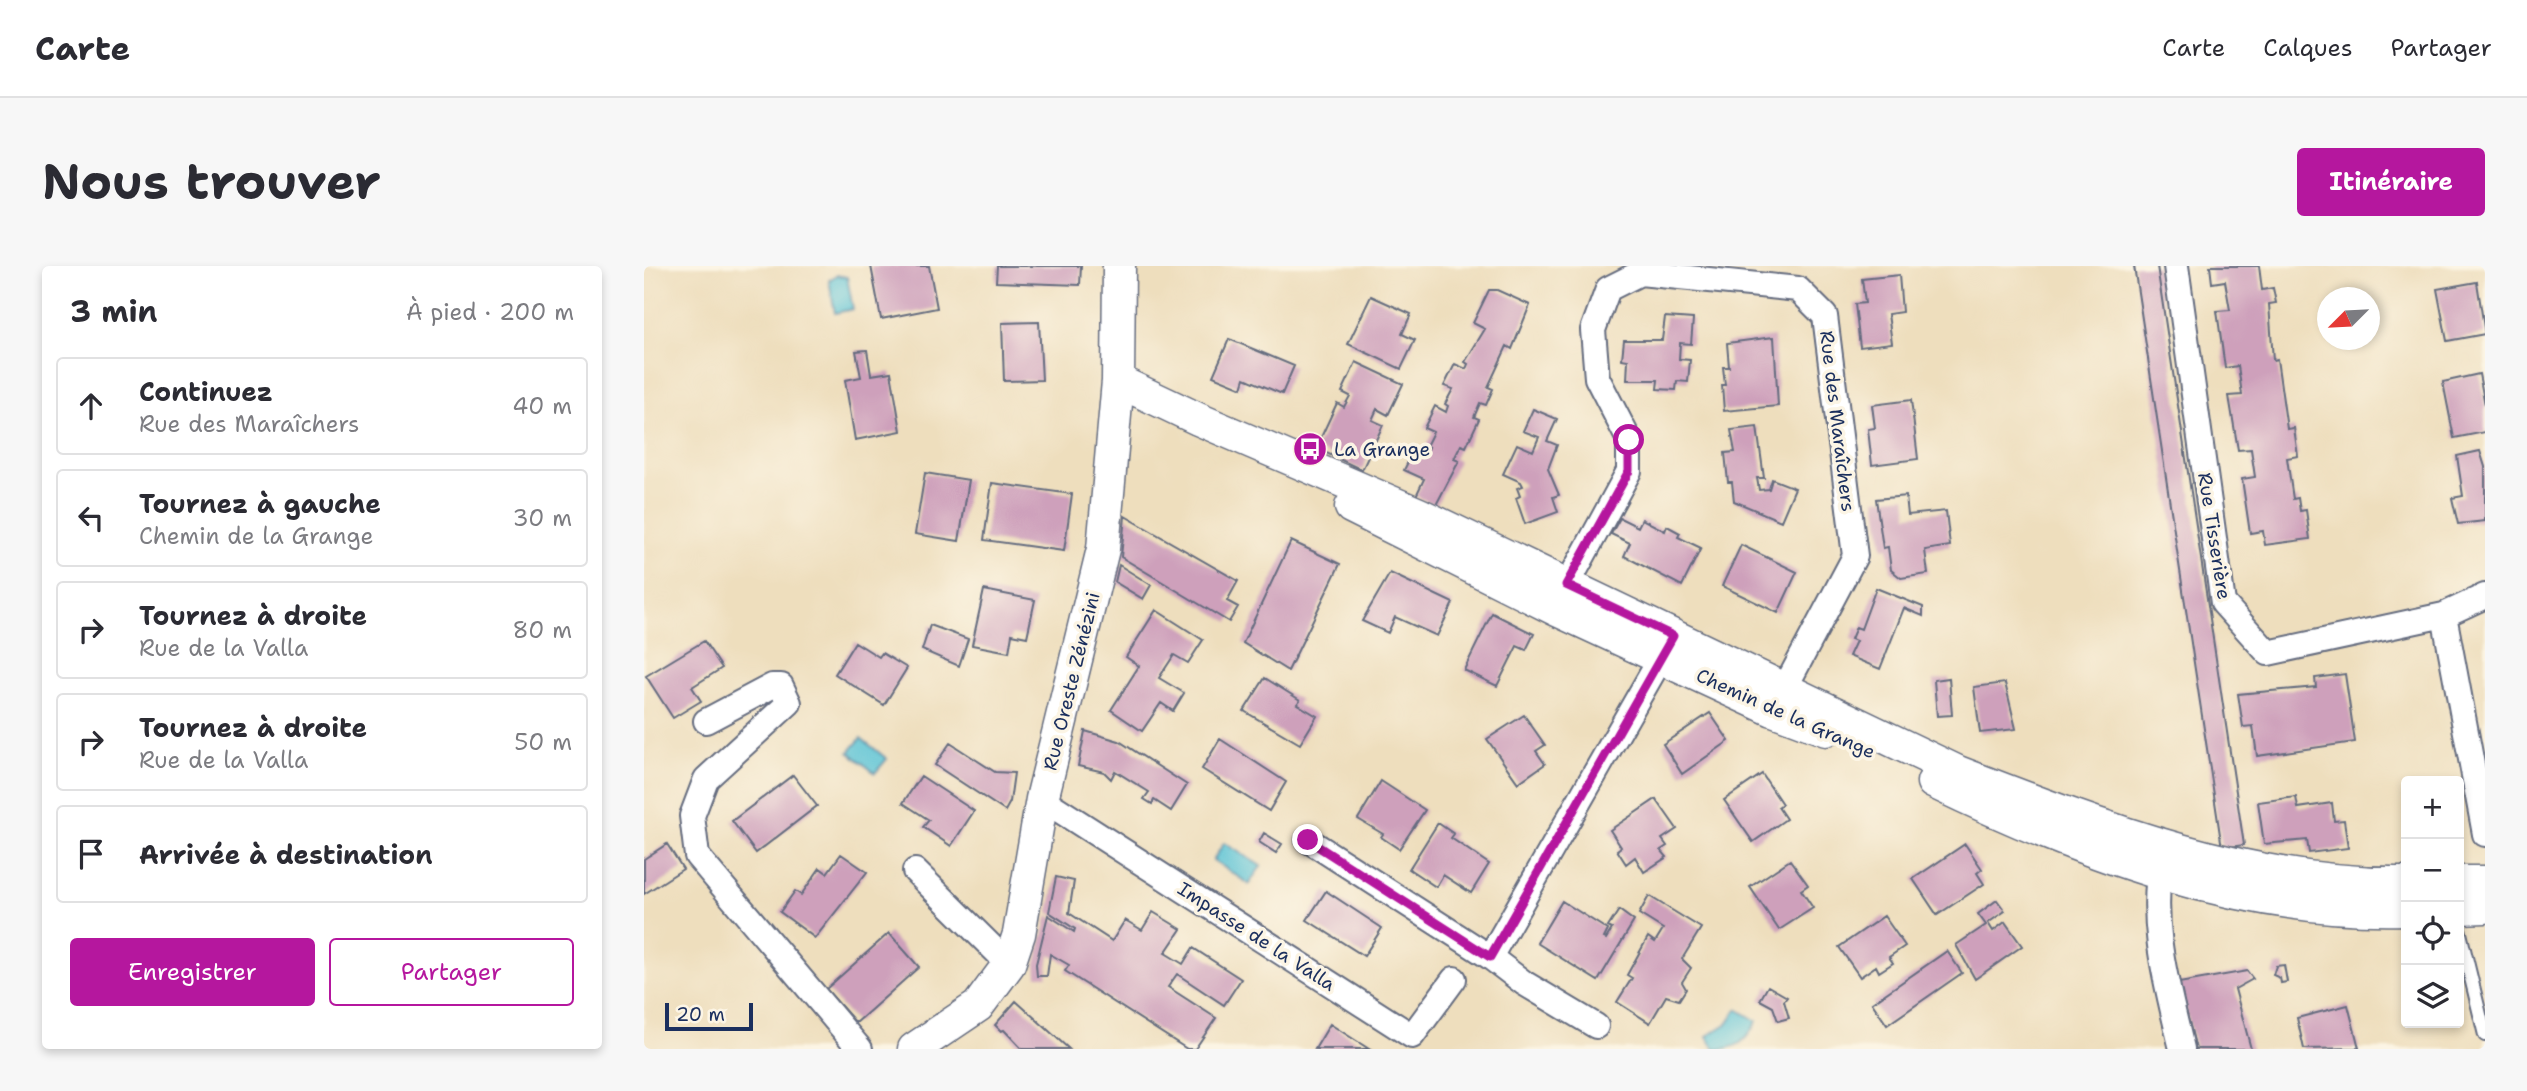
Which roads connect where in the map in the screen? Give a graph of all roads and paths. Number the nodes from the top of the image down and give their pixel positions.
1 (1119, 266) edge
2 (2176, 266) edge
3 (1118, 381) junction
4 (2485, 596) edge
5 (1560, 597) junction
6 (2444, 615) junction
7 (1668, 646) junction
8 (1779, 700) junction
9 (706, 721) dead end
10 (1042, 799) junction
11 (2485, 834) edge
12 (1308, 840) dead end
13 (2162, 858) junction
14 (915, 871) dead end
15 (2464, 882) edge
16 (2485, 882) edge
17 (2401, 883) edge
18 (2485, 907) edge
19 (2464, 908) edge
20 (2401, 909) edge
21 (2464, 949) edge
22 (1490, 957) junction
23 (1009, 964) junction
24 (1454, 979) dead end
25 (1596, 1026) dead end
26 (2485, 1035) edge
27 (860, 1049) edge
28 (914, 1049) edge
29 (2182, 1049) edge

1 - 3 street, Rue Oreste Zénézini
2 - 6 street, Rue Tisserière
3 - 5 street, Chemin de la Grange
3 - 10 street, Rue Oreste Zénézini
4 - 6 street
5 - 7 street, Chemin de la Grange
5 - 8 street, Rue des Maraîchers
6 - 11 street
7 - 8 street, Chemin de la Grange
7 - 22 street
8 - 13 street, Chemin de la Grange
9 - 27 street
10 - 23 street, Rue Oreste Zénézini
10 - 24 street, Impasse de la Valla
12 - 22 street
13 - 17 street, Chemin de la Grange
13 - 20 street, Chemin de la Grange
13 - 29 street
14 - 23 street
15 - 16 street
18 - 19 street
21 - 26 lane
22 - 25 street
23 - 28 street, Rue Oreste Zénézini

